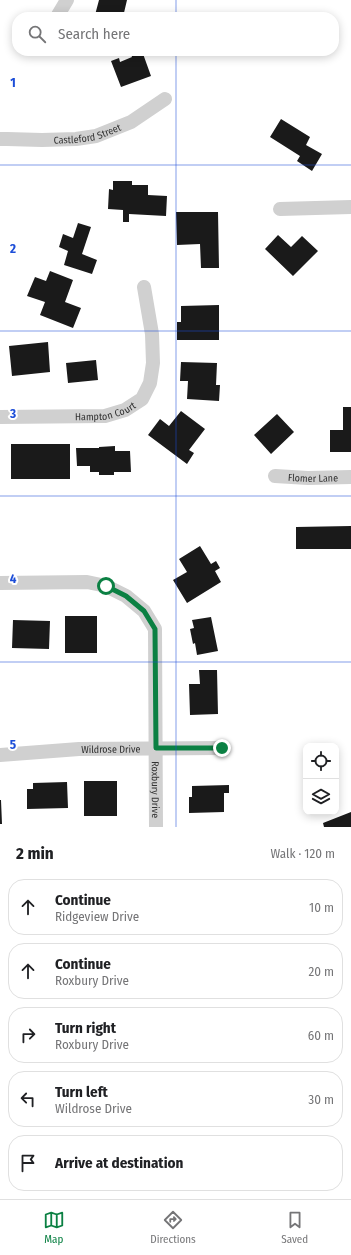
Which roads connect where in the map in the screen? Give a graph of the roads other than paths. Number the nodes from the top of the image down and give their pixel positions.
1 (67, 0) edge
2 (60, 12) edge
3 (165, 99) dead end
4 (0, 139) edge
5 (351, 207) edge
6 (280, 209) dead end
7 (144, 288) dead end
8 (0, 417) edge
9 (274, 476) dead end
10 (351, 477) edge
11 (0, 583) edge
12 (156, 748) junction
13 (222, 748) dead end
14 (0, 754) edge
15 (156, 827) edge

1 - 2 street
3 - 4 street, Castleford Street
5 - 6 street
7 - 8 street, Hampton Court
9 - 10 street, Flomer Lane
11 - 12 street, Roxbury Drive
12 - 13 street, Wildrose Drive
12 - 14 street, Wildrose Drive
12 - 15 street, Roxbury Drive

